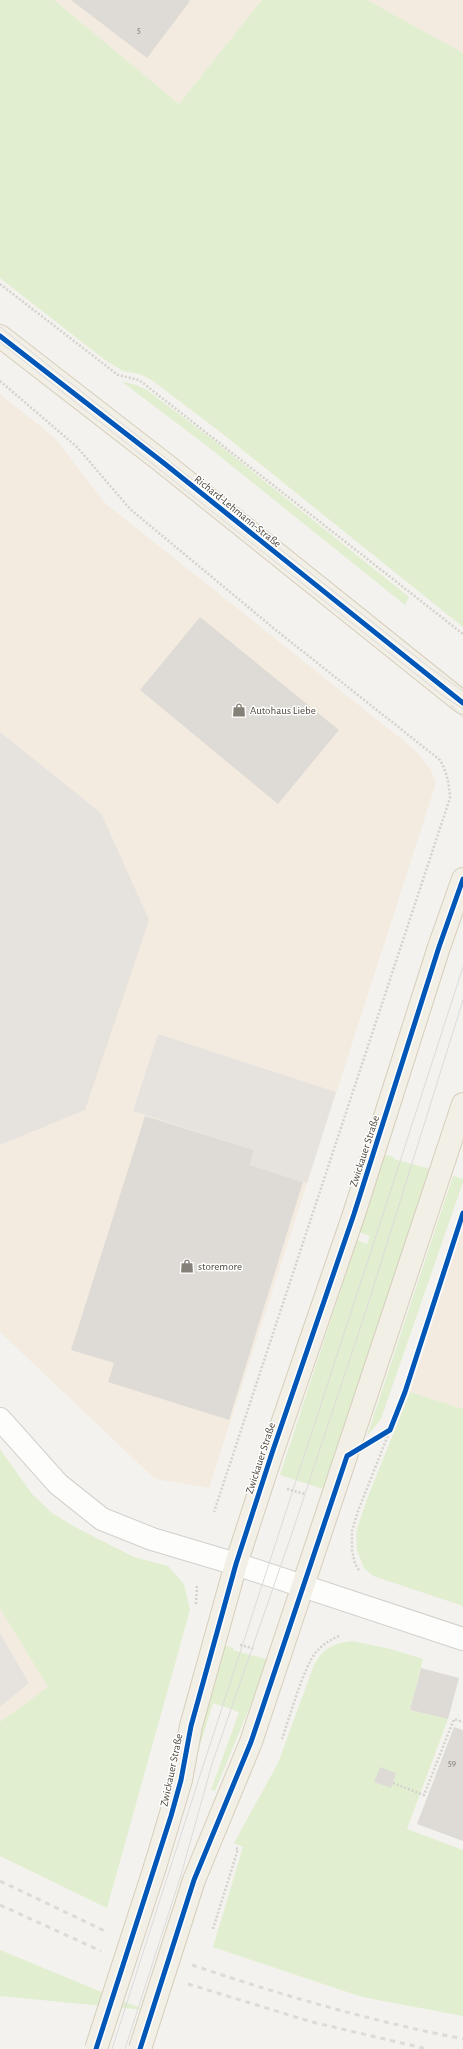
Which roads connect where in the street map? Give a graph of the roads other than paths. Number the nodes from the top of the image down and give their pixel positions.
1 (0, 336) edge
2 (463, 703) edge
3 (463, 879) edge
4 (463, 1104) edge
5 (0, 1419) edge
6 (236, 1564) junction
7 (304, 1587) junction
8 (463, 1639) edge
9 (96, 2049) edge
10 (140, 2049) edge

1 - 2 main road, Richard-Lehmann-Straße
3 - 6 main road, Zwickauer Straße
4 - 7 main road
5 - 6 street
6 - 7 street
6 - 9 main road, Zwickauer Straße, bridge
7 - 8 street
7 - 10 main road, bridge

